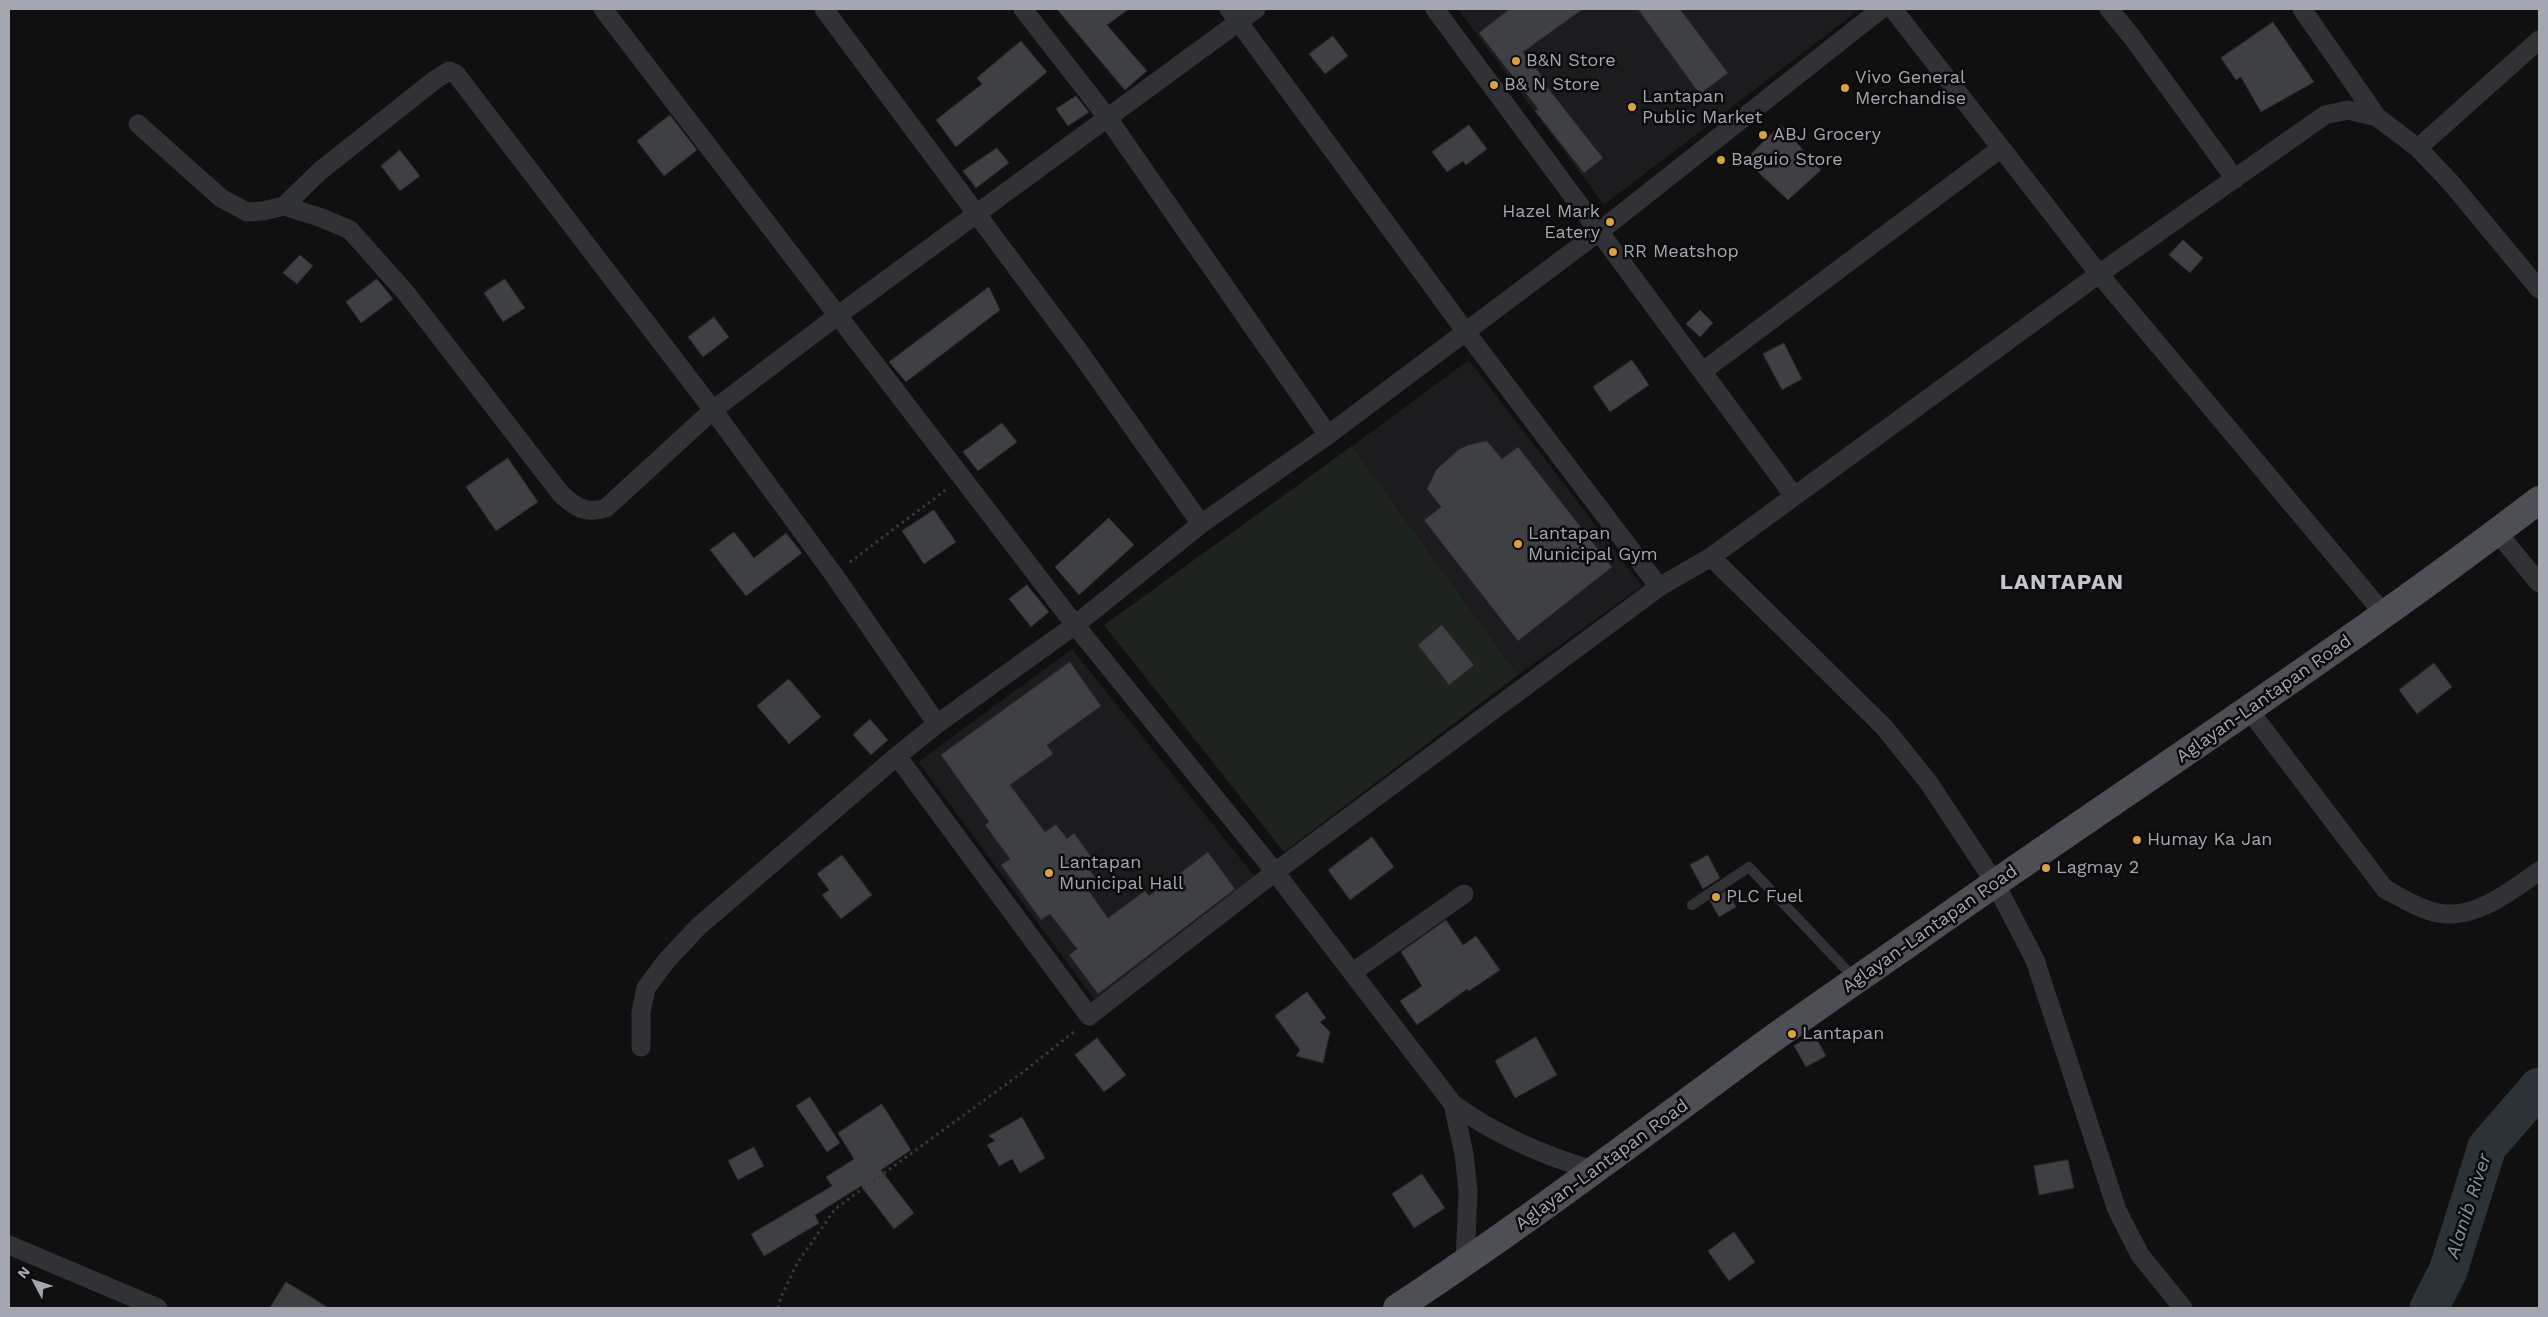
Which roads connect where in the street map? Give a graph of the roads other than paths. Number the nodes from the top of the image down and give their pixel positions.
1 (602, 9) edge
2 (824, 9) edge
3 (1023, 9) edge
4 (1256, 9) edge
5 (1435, 9) edge
6 (1881, 9) edge
7 (1893, 9) edge
8 (2109, 9) edge
9 (2302, 9) edge
10 (1234, 15) edge
11 (2539, 40) edge
12 (1106, 117) junction
13 (2377, 117) junction
14 (138, 124) dead end
15 (2000, 148) junction
16 (2418, 148) junction
17 (2235, 178) junction
18 (284, 206) junction
19 (977, 215) junction
20 (1600, 231) junction
21 (2099, 274) junction
22 (2539, 289) edge
23 (837, 316) junction
24 (1466, 332) junction
25 (1703, 371) junction
26 (713, 410) junction
27 (1328, 435) junction
28 (1794, 496) junction
29 (2539, 500) edge
30 (1201, 524) junction
31 (2497, 532) junction
32 (1711, 558) junction
33 (2539, 583) edge
34 (1659, 587) junction
35 (2384, 614) junction
36 (1075, 625) junction
37 (2249, 710) junction
38 (936, 724) junction
39 (897, 756) junction
40 (2539, 871) edge
41 (1275, 872) junction
42 (1995, 883) junction
43 (1464, 894) dead end
44 (1692, 905) dead end
45 (1353, 972) junction
46 (1856, 980) junction
47 (641, 1047) dead end
48 (1453, 1104) junction
49 (1596, 1171) junction
50 (9, 1245) edge
51 (1465, 1263) junction
52 (158, 1308) edge
53 (1397, 1308) edge
54 (2183, 1308) edge

1 - 23 street
2 - 19 street
3 - 12 street
4 - 10 street
5 - 20 street
6 - 20 street
7 - 15 street
8 - 17 street
9 - 13 street
10 - 12 street
10 - 24 street
11 - 16 street
12 - 19 street
12 - 27 street
13 - 16 street
13 - 17 street
14 - 18 street
15 - 21 street
15 - 25 street
16 - 22 street
17 - 21 street
18 - 26 street
18 - 26 street
19 - 23 street
19 - 30 street
20 - 24 street
20 - 25 street
21 - 28 street
21 - 35 street
23 - 26 street
23 - 36 street
24 - 27 street
24 - 34 street
25 - 28 street
26 - 38 street
27 - 30 street
28 - 32 street
29 - 31 main road, Aglayan-Lantapan Road
30 - 36 street
31 - 33 street
31 - 35 main road, Aglayan-Lantapan Road
32 - 34 street
32 - 42 street
34 - 41 street
35 - 37 main road, Aglayan-Lantapan Road
36 - 38 street
36 - 41 street
37 - 40 street
37 - 42 main road, Aglayan-Lantapan Road
38 - 39 street
39 - 41 street
39 - 47 street
41 - 45 street
42 - 46 main road, Aglayan-Lantapan Road
42 - 54 street
43 - 45 street
44 - 46 lane
45 - 48 street
46 - 49 main road, Aglayan-Lantapan Road
48 - 49 street
48 - 51 street
49 - 51 main road, Aglayan-Lantapan Road
50 - 52 street
51 - 53 main road, Aglayan-Lantapan Road

